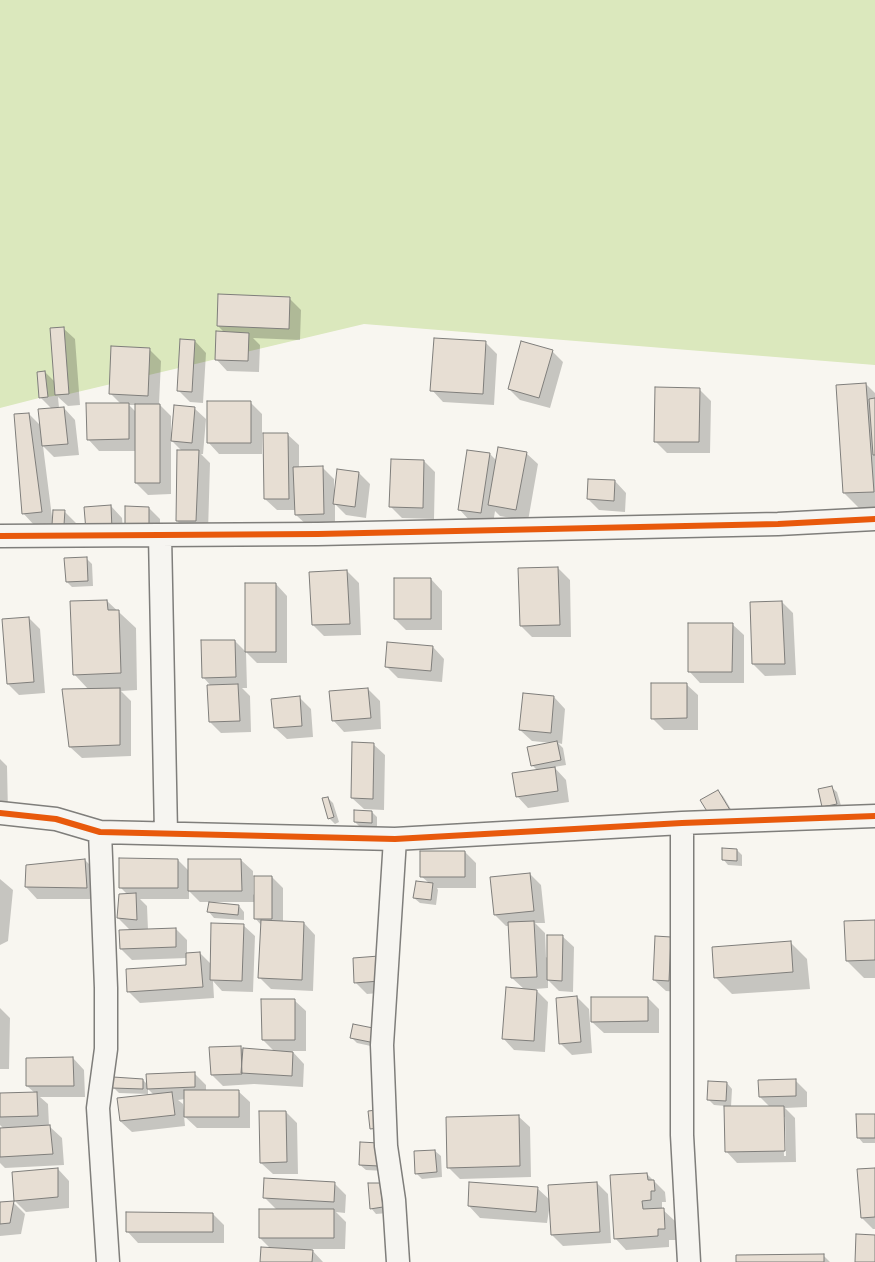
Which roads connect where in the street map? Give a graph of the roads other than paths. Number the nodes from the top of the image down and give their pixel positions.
1 (875, 519) edge
2 (160, 535) junction
3 (0, 536) edge
4 (0, 813) edge
5 (875, 816) edge
6 (682, 823) junction
7 (100, 832) junction
8 (166, 834) junction
9 (395, 839) junction
10 (108, 1262) edge
11 (398, 1262) edge
12 (689, 1262) edge

1 - 2 street
2 - 3 street
2 - 8 street
4 - 7 street
5 - 6 street
6 - 9 street
6 - 12 street
7 - 8 street
7 - 10 street
8 - 9 street
9 - 11 street

